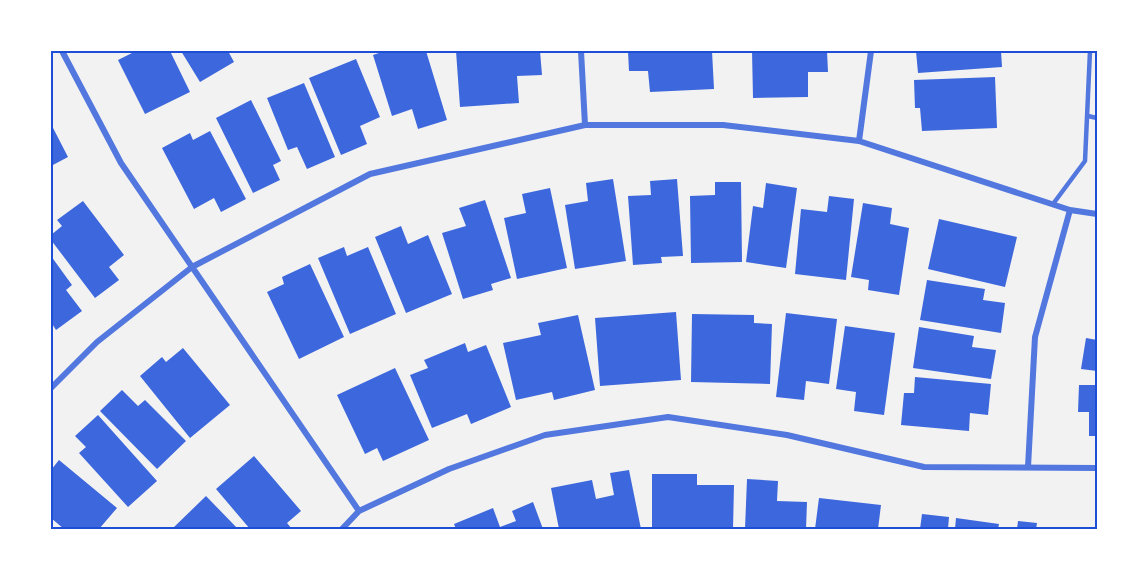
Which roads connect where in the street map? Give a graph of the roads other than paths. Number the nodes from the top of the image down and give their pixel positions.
1 (62, 51) edge
2 (581, 51) edge
3 (871, 51) edge
4 (1090, 51) edge
5 (1088, 116) junction
6 (1097, 118) edge
7 (585, 125) junction
8 (859, 141) junction
9 (1053, 204) junction
10 (1070, 210) junction
11 (1097, 214) edge
12 (192, 267) junction
13 (51, 388) edge
14 (1028, 467) junction
15 (1097, 468) edge
16 (359, 511) junction
17 (342, 529) edge

1 - 12 street
2 - 7 street
3 - 8 street
4 - 5 lane
5 - 6 lane
5 - 9 lane
7 - 8 street
7 - 12 street
8 - 9 street
9 - 10 street
10 - 11 street
10 - 14 street
12 - 13 street
12 - 16 street
14 - 15 street
14 - 16 street
16 - 17 street

